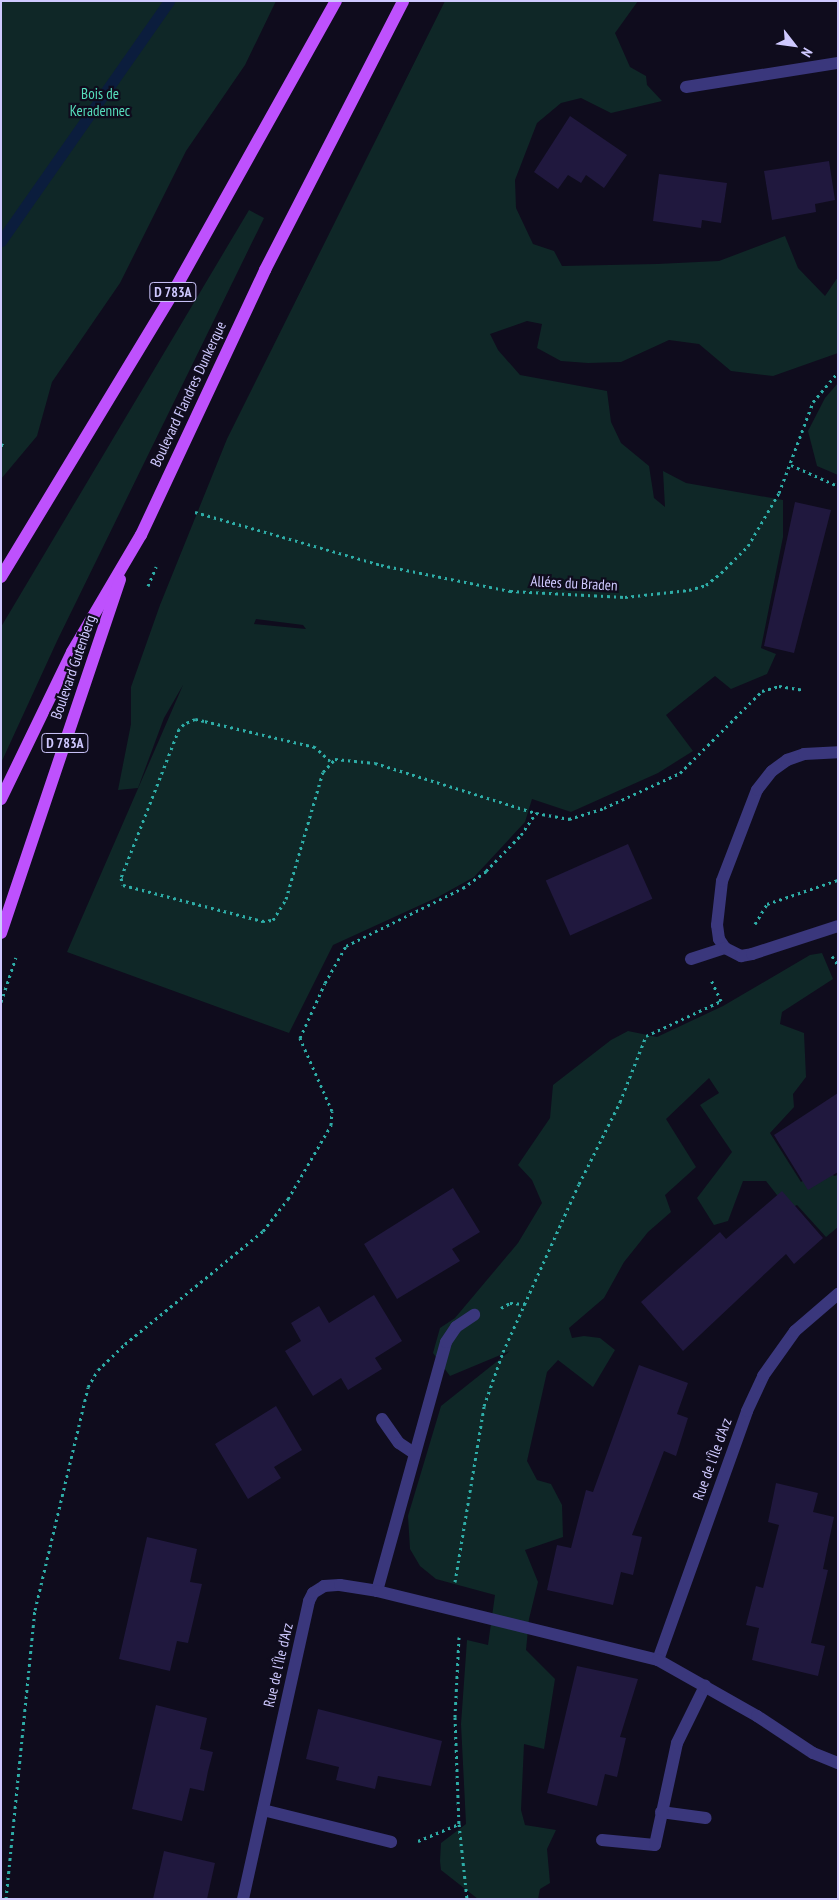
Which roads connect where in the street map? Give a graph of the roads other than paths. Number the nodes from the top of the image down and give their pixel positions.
1 (336, 1) edge
2 (403, 1) edge
3 (838, 63) edge
4 (686, 87) dead end
5 (129, 554) junction
6 (1, 577) edge
7 (838, 752) edge
8 (1, 799) edge
9 (838, 926) edge
10 (1, 933) edge
11 (725, 948) junction
12 (696, 958) road end
13 (838, 1294) edge
14 (474, 1315) dead end
15 (382, 1419) dead end
16 (414, 1453) junction
17 (377, 1591) junction
18 (658, 1660) junction
19 (705, 1686) junction
20 (838, 1763) edge
21 (263, 1810) junction
22 (662, 1812) junction
23 (706, 1818) dead end
24 (602, 1840) dead end
25 (391, 1842) road end
26 (243, 1899) edge

1 - 6 main road, D 783A
2 - 5 main road, Boulevard Flandres Dunkerque / D 783A
3 - 4 street
5 - 8 main road, Boulevard Flandres Dunkerque / D 783A
5 - 10 main road, Boulevard Gutenberg / D 783A
7 - 11 street
9 - 11 street
11 - 12 street
13 - 18 street, Rue de l'Île d'Arz
14 - 16 street
15 - 16 street
16 - 17 street
17 - 18 street, Rue de l'Île d'Arz
17 - 21 street, Rue de l'Île d'Arz
18 - 19 street, Rue de l'Île d'Arz
19 - 20 street, Rue de l'Île d'Arz
19 - 22 street
21 - 25 street
21 - 26 street, Rue de l'Île d'Arz
22 - 23 street
22 - 24 street

